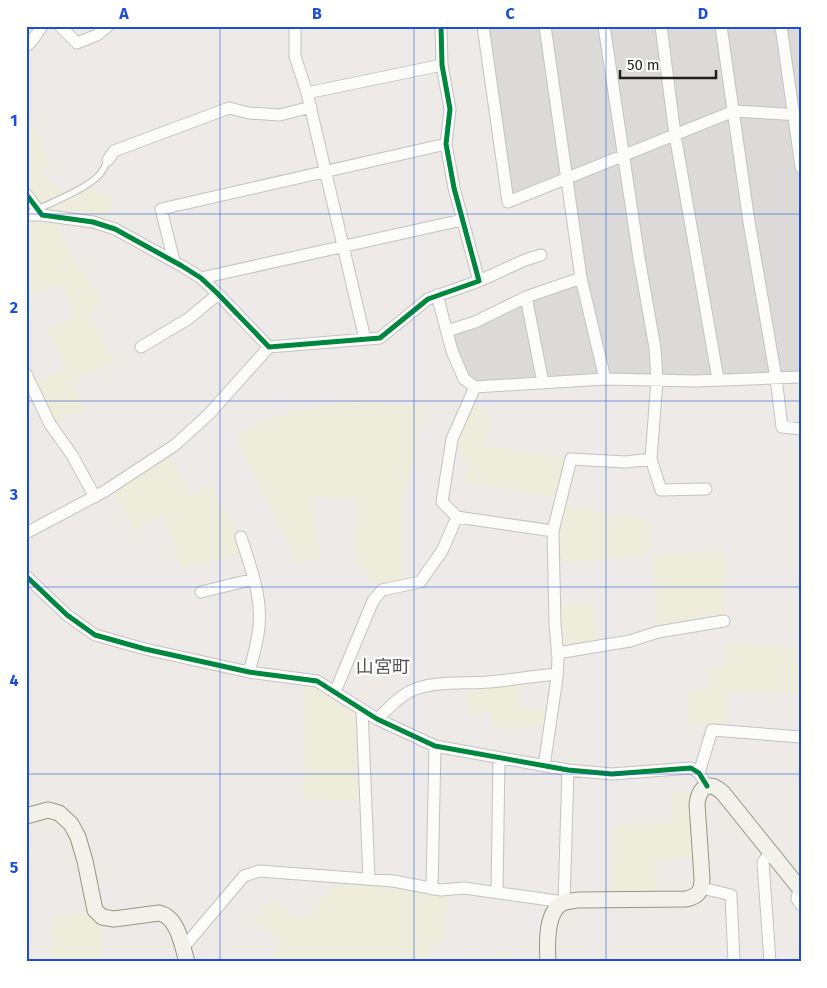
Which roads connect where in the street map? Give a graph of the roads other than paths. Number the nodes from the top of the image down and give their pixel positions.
1 (42, 26) edge
2 (60, 26) edge
3 (108, 26) edge
4 (295, 26) edge
5 (441, 26) edge
6 (483, 26) edge
7 (545, 26) edge
8 (604, 26) edge
9 (660, 26) edge
10 (721, 26) edge
11 (780, 26) edge
12 (26, 46) edge
13 (442, 65) junction
14 (307, 93) junction
15 (311, 107) junction
16 (734, 111) junction
17 (797, 114) edge
18 (675, 135) junction
19 (446, 144) junction
20 (623, 155) junction
21 (108, 160) joint
22 (801, 167) edge
23 (326, 171) junction
24 (567, 178) junction
25 (26, 194) edge
26 (40, 212) junction
27 (26, 215) edge
28 (462, 220) junction
29 (344, 246) junction
30 (541, 255) dead end
31 (174, 261) junction
32 (201, 278) junction
33 (581, 278) junction
34 (478, 281) junction
35 (218, 294) junction
36 (437, 295) junction
37 (526, 297) junction
38 (447, 331) junction
39 (365, 339) junction
40 (142, 346) dead end
41 (268, 347) junction
42 (26, 374) edge
43 (776, 378) junction
44 (801, 378) edge
45 (605, 379) junction
46 (718, 379) junction
47 (657, 380) junction
48 (543, 383) junction
49 (475, 387) junction
50 (801, 429) edge
51 (651, 459) junction
52 (706, 489) dead end
53 (95, 496) junction
54 (458, 518) junction
55 (553, 531) junction
56 (26, 533) edge
57 (241, 537) dead end
58 (26, 576) edge
59 (254, 579) junction
60 (201, 592) dead end
61 (724, 621) dead end
62 (557, 653) junction
63 (249, 672) junction
64 (557, 674) junction
65 (335, 692) junction
66 (362, 710) junction
67 (377, 719) junction
68 (801, 737) edge
69 (435, 746) junction
70 (499, 758) junction
71 (544, 766) junction
72 (568, 770) junction
73 (703, 779) junction
74 (26, 816) edge
75 (771, 852) junction
76 (369, 880) junction
77 (702, 888) junction
78 (432, 889) junction
79 (800, 889) edge
80 (497, 893) junction
81 (564, 902) junction
82 (801, 905) edge
83 (185, 955) edge
84 (548, 962) edge
85 (734, 962) edge
86 (770, 962) edge

1 - 12 street
2 - 3 street
4 - 14 street
5 - 13 street
6 - 24 street
7 - 24 street
8 - 20 street
9 - 18 street
10 - 16 street
11 - 17 street
13 - 14 street
13 - 19 street
14 - 15 street
15 - 21 street
15 - 23 street
16 - 17 street
16 - 18 street
16 - 43 street
17 - 22 street
18 - 20 street
18 - 46 street
19 - 23 street
19 - 28 street
20 - 24 street
20 - 47 street
21 - 26 lane
23 - 29 street
23 - 31 street
24 - 33 street
25 - 26 street
26 - 27 street
26 - 31 street
28 - 29 street
28 - 34 street
29 - 32 street
29 - 39 street
30 - 34 street
31 - 32 street
32 - 35 street
33 - 37 street
33 - 45 street
34 - 36 street
35 - 40 street
35 - 41 street
36 - 38 street
36 - 39 street
37 - 38 street
37 - 48 street
38 - 49 street
39 - 41 street
41 - 53 street
42 - 53 street
43 - 44 street
43 - 46 street
43 - 50 street
45 - 47 street
45 - 48 street
46 - 47 street
47 - 51 street
48 - 49 street
49 - 54 street
51 - 52 street
51 - 55 street
53 - 56 street
54 - 55 street
54 - 65 street
55 - 62 street
57 - 59 street
58 - 63 street
59 - 60 street
59 - 63 street
61 - 62 street
62 - 64 street
63 - 65 street
64 - 67 street
64 - 71 street
65 - 66 street
66 - 67 street
66 - 76 street
67 - 69 street
68 - 73 street
69 - 70 street
69 - 78 street
70 - 71 street
70 - 80 street
71 - 72 street
72 - 73 street
72 - 81 street
73 - 75 street
73 - 77 street
74 - 83 street
75 - 79 street
75 - 86 street
76 - 78 street
76 - 83 street
77 - 81 street
77 - 85 street
78 - 80 street
79 - 82 street
80 - 81 street
81 - 84 street

